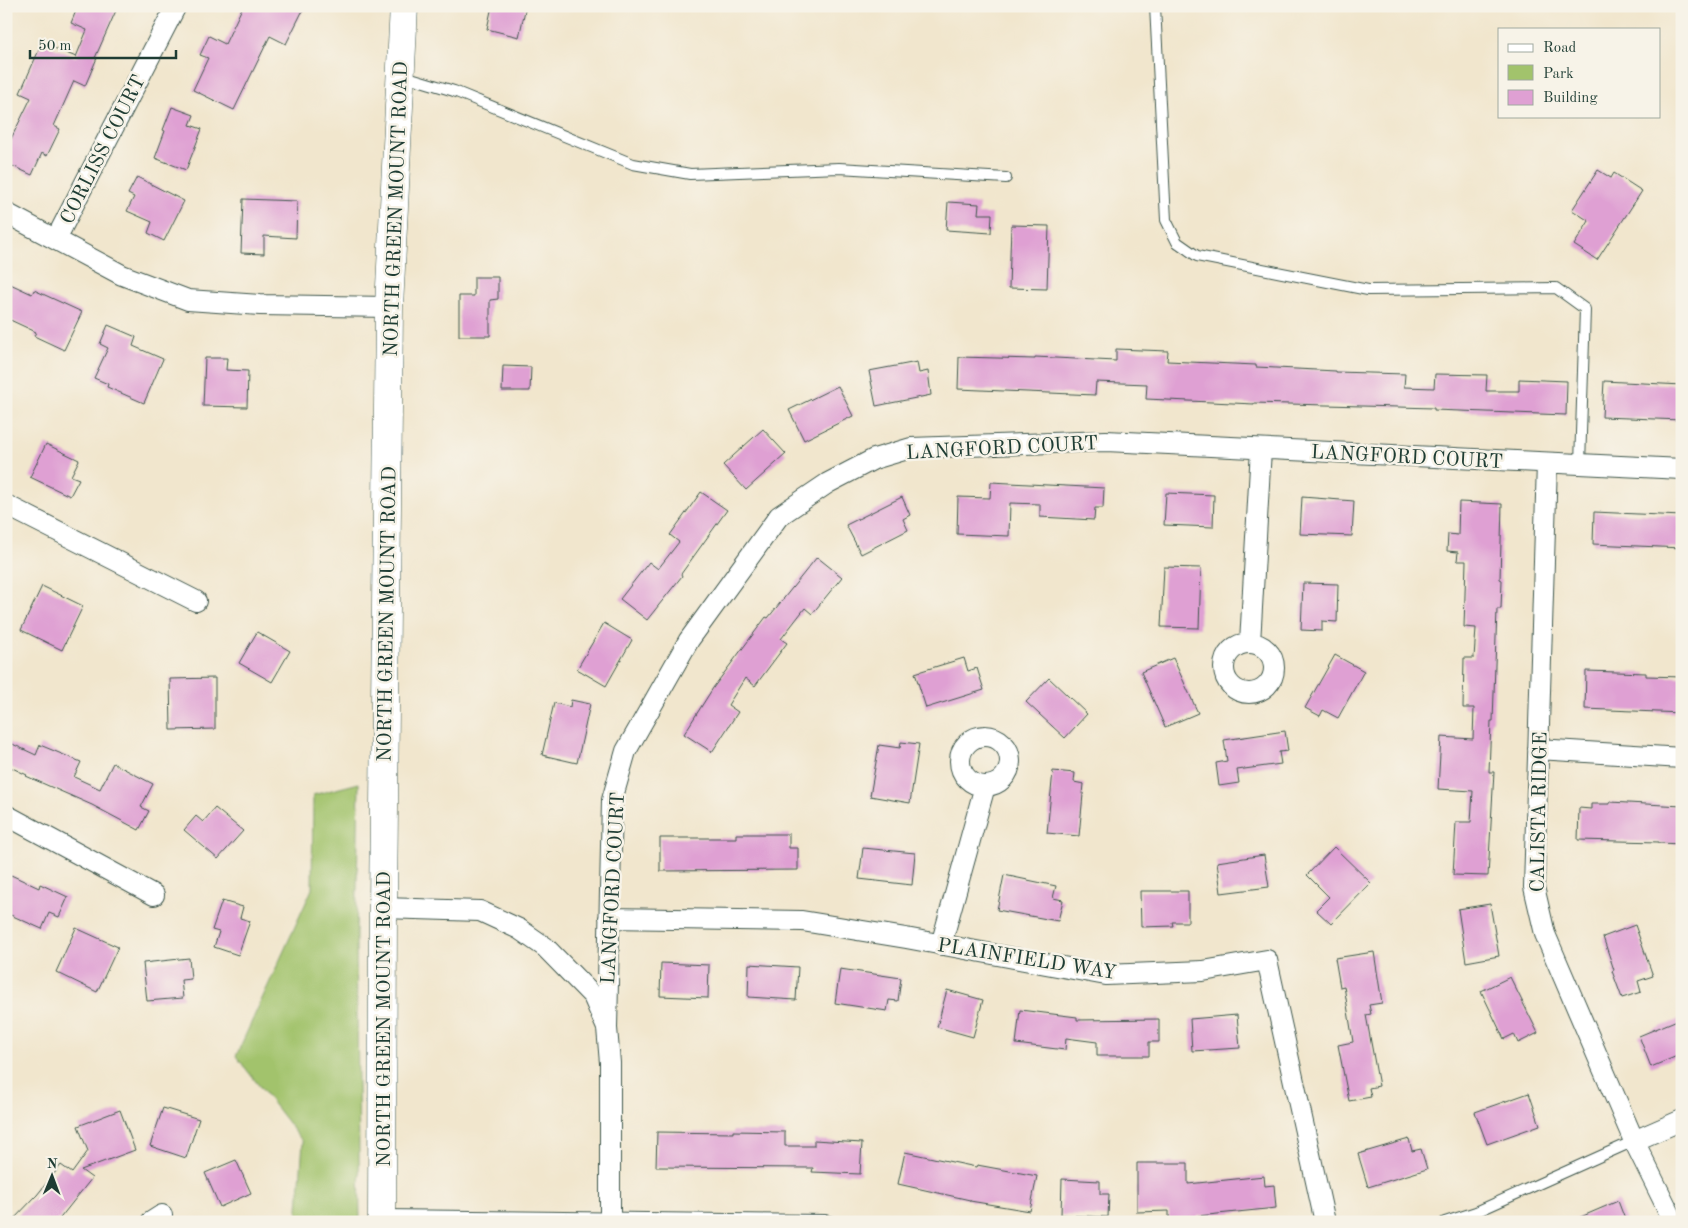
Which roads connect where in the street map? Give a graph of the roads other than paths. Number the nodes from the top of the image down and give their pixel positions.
1 (176, 6) edge
2 (404, 6) edge
3 (1155, 6) edge
4 (400, 75) junction
5 (1006, 178) dead end
6 (6, 213) edge
7 (56, 239) junction
8 (389, 308) junction
9 (1262, 449) junction
10 (1547, 463) junction
11 (1580, 464) junction
12 (1682, 469) edge
13 (6, 505) edge
14 (196, 601) dead end
15 (1250, 643) dead end
16 (1538, 749) junction
17 (1682, 758) edge
18 (985, 786) dead end
19 (6, 815) edge
20 (154, 895) dead end
21 (383, 908) junction
22 (609, 918) junction
23 (941, 945) junction
24 (607, 1028) junction
25 (1682, 1120) edge
26 (1634, 1141) junction
27 (382, 1218) edge
28 (610, 1219) edge
29 (832, 1222) edge
30 (1325, 1222) edge
31 (1445, 1222) edge
32 (1674, 1222) edge

1 - 7 street, CORLISS COURT
2 - 4 street, NORTH GREEN MOUNT ROAD
3 - 11 lane
4 - 5 lane
4 - 8 street, NORTH GREEN MOUNT ROAD
6 - 7 street
7 - 8 street
8 - 21 street, NORTH GREEN MOUNT ROAD
9 - 10 street, LANGFORD COURT
9 - 15 street
9 - 22 street, LANGFORD COURT
10 - 11 street, LANGFORD COURT
10 - 16 street, CALISTA RIDGE
11 - 12 street, LANGFORD COURT
13 - 14 street
16 - 17 street
16 - 26 street, CALISTA RIDGE
18 - 23 street
19 - 20 street
21 - 24 street
21 - 27 street, NORTH GREEN MOUNT ROAD
22 - 23 street, PLAINFIELD WAY
22 - 24 street, LANGFORD COURT
23 - 30 street, PLAINFIELD WAY
24 - 28 street
25 - 26 street
26 - 31 lane
26 - 32 street, CALISTA RIDGE
27 - 28 lane
28 - 29 lane

